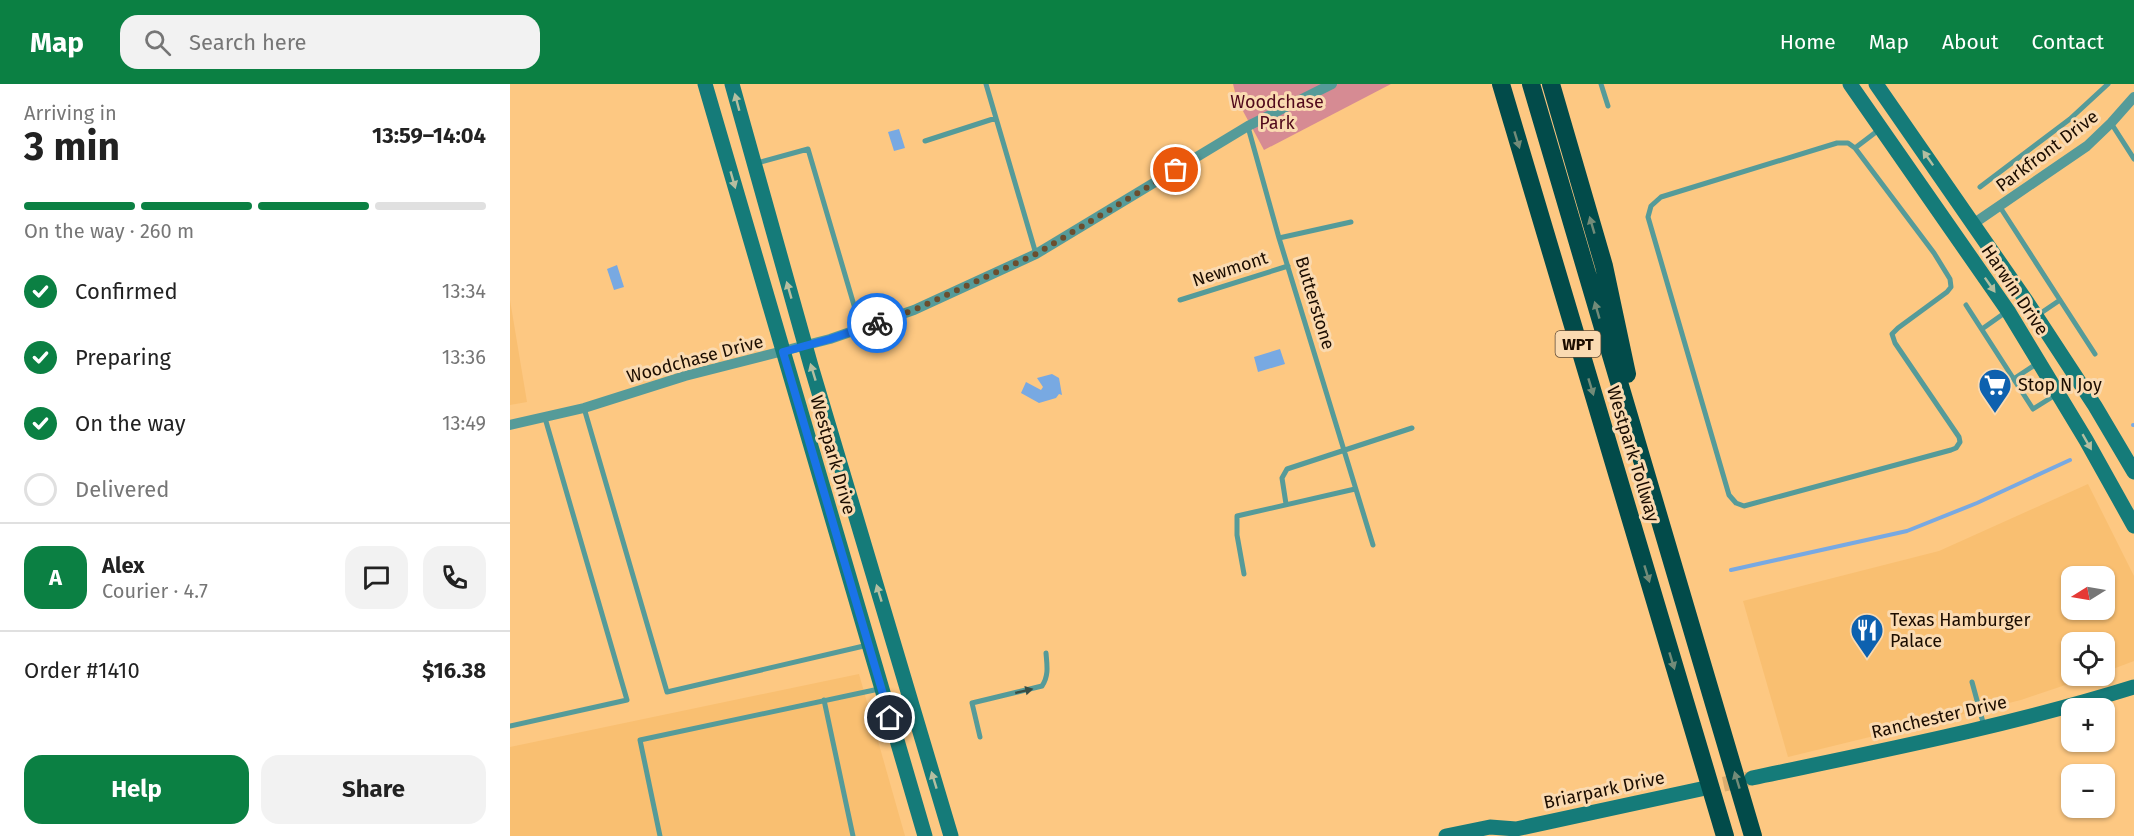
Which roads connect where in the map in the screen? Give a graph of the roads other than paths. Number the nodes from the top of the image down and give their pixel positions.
1 (705, 84) edge
2 (732, 84) edge
3 (986, 84) edge
4 (1332, 84) edge
5 (1501, 84) edge
6 (1531, 84) edge
7 (1551, 84) edge
8 (1601, 84) edge
9 (1850, 84) edge
10 (1876, 84) edge
11 (2108, 84) edge
12 (2134, 97) edge
13 (1608, 106) dead end
14 (996, 118) junction
15 (2111, 123) junction
16 (1248, 126) junction
17 (1882, 128) junction
18 (925, 141) dead end
19 (1855, 148) junction
20 (2134, 159) edge
21 (754, 164) junction
22 (1916, 177) junction
23 (1980, 187) dead end
24 (2000, 207) junction
25 (1351, 222) dead end
26 (1973, 224) junction
27 (1279, 238) junction
28 (1036, 254) junction
29 (1288, 266) junction
30 (1180, 300) dead end
31 (2060, 300) junction
32 (1965, 305) dead end
33 (2008, 311) junction
34 (2037, 316) junction
35 (861, 329) junction
36 (1982, 329) junction
37 (805, 346) junction
38 (783, 352) junction
39 (2095, 354) dead end
40 (2040, 362) junction
41 (2014, 378) junction
42 (2079, 380) junction
43 (2058, 393) junction
44 (584, 408) junction
45 (545, 418) junction
46 (510, 425) edge
47 (1412, 428) dead end
48 (1343, 452) junction
49 (2134, 472) edge
50 (1355, 489) junction
51 (1286, 504) junction
52 (1655, 507) junction
53 (2134, 526) edge
54 (861, 534) junction
55 (838, 541) junction
56 (1373, 545) dead end
57 (1244, 574) dead end
58 (868, 645) junction
59 (1046, 653) dead end
60 (1972, 682) dead end
61 (2134, 687) edge
62 (881, 689) junction
63 (824, 700) junction
64 (510, 726) edge
65 (1985, 728) junction
66 (980, 736) dead end
67 (1752, 778) tunnel mouth
68 (1701, 789) tunnel mouth
69 (1511, 832) edge
70 (660, 836) edge
71 (853, 836) edge
72 (925, 836) edge
73 (951, 836) edge
74 (1446, 836) edge
75 (1725, 836) edge
76 (1754, 836) edge

1 -> 38 main road, Westpark Drive
21 -> 2 main road, Westpark Drive
3 - 14 lane
4 - 16 street, Woodchase Drive
5 -> 75 highway, Westpark Tollway / WPT
52 -> 6 highway, Westpark Tollway / WPT
52 -> 7 highway
8 - 13 lane
9 - 17 main road, Harwin Drive
26 -> 10 main road, Harwin Drive
11 - 23 lane
12 - 15 street, Parkfront Drive
14 - 18 lane
14 - 28 lane
15 - 20 lane
15 - 24 street, Parkfront Drive
16 - 27 lane, Butterstone
16 - 28 street, Woodchase Drive
17 - 19 lane
17 - 22 main road, Harwin Drive
19 - 19 lane
21 - 35 lane
37 -> 21 main road, Westpark Drive
22 - 26 main road
22 -> 33 main road, Harwin Drive
24 - 26 street, Parkfront Drive
24 - 31 lane
25 - 27 lane
26 - 34 main road, Harwin Drive
27 - 29 lane, Butterstone
28 - 35 street, Woodchase Drive
29 - 30 lane, Newmont
29 - 48 lane, Butterstone
31 - 34 lane
31 - 39 lane
32 - 36 lane
33 - 36 lane
33 - 40 main road, Harwin Drive
34 - 42 main road, Harwin Drive
35 - 37 street, Woodchase Drive
36 - 41 lane
37 - 38 street, Woodchase Drive
54 -> 37 main road, Westpark Drive
38 - 44 street, Woodchase Drive
38 - 55 main road, Westpark Drive
40 - 41 lane
40 - 43 main road, Harwin Drive
41 - 43 lane
42 - 43 main road
42 - 49 main road, Harwin Drive
43 -> 53 main road, Harwin Drive
44 - 45 street, Woodchase Drive
44 - 58 lane
45 - 46 street, Woodchase Drive
45 - 64 lane
47 - 48 lane
48 - 50 lane, Butterstone
48 - 51 lane
50 - 51 lane
50 - 56 lane, Butterstone
51 - 57 lane
76 -> 52 highway, Westpark Tollway / WPT
54 - 55 main road
73 -> 54 main road, Westpark Drive
55 - 58 main road, Westpark Drive
58 - 62 main road, Westpark Drive
66 -> 59 lane
60 - 65 lane
61 - 65 main road, Ranchester Drive
62 - 63 lane
62 - 72 main road, Westpark Drive
63 - 70 lane
63 - 71 lane
65 - 67 main road, Ranchester Drive
68 - 69 main road, Briarpark Drive
69 - 74 main road, Briarpark Drive

